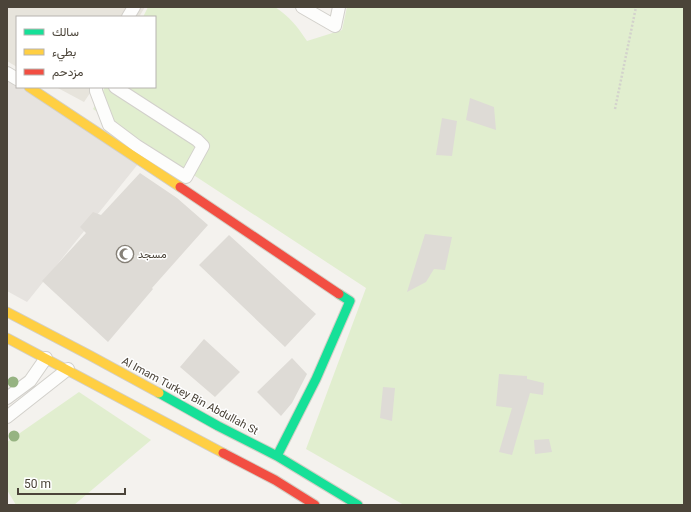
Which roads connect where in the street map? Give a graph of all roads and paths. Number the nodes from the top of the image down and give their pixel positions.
1 (134, 7) edge
2 (302, 7) edge
3 (339, 7) edge
4 (636, 7) edge
5 (129, 16) edge
6 (7, 73) edge
7 (16, 78) edge
8 (30, 88) edge
9 (96, 88) edge
10 (117, 88) edge
11 (615, 109) dead end
12 (7, 312) edge
13 (7, 338) edge
14 (46, 358) junction
15 (68, 370) junction
16 (7, 398) edge
17 (7, 417) edge
18 (277, 456) junction
19 (315, 505) edge
20 (358, 505) edge

1 - 5 street
2 - 3 street
4 - 11 path
6 - 7 street
8 - 18 street
9 - 10 street
12 - 18 street, Al Imam Turkey Bin Abdullah St
13 - 14 street
14 - 15 street
14 - 16 street
15 - 17 street
15 - 19 street
18 - 20 street, Al Imam Turkey Bin Abdullah St

